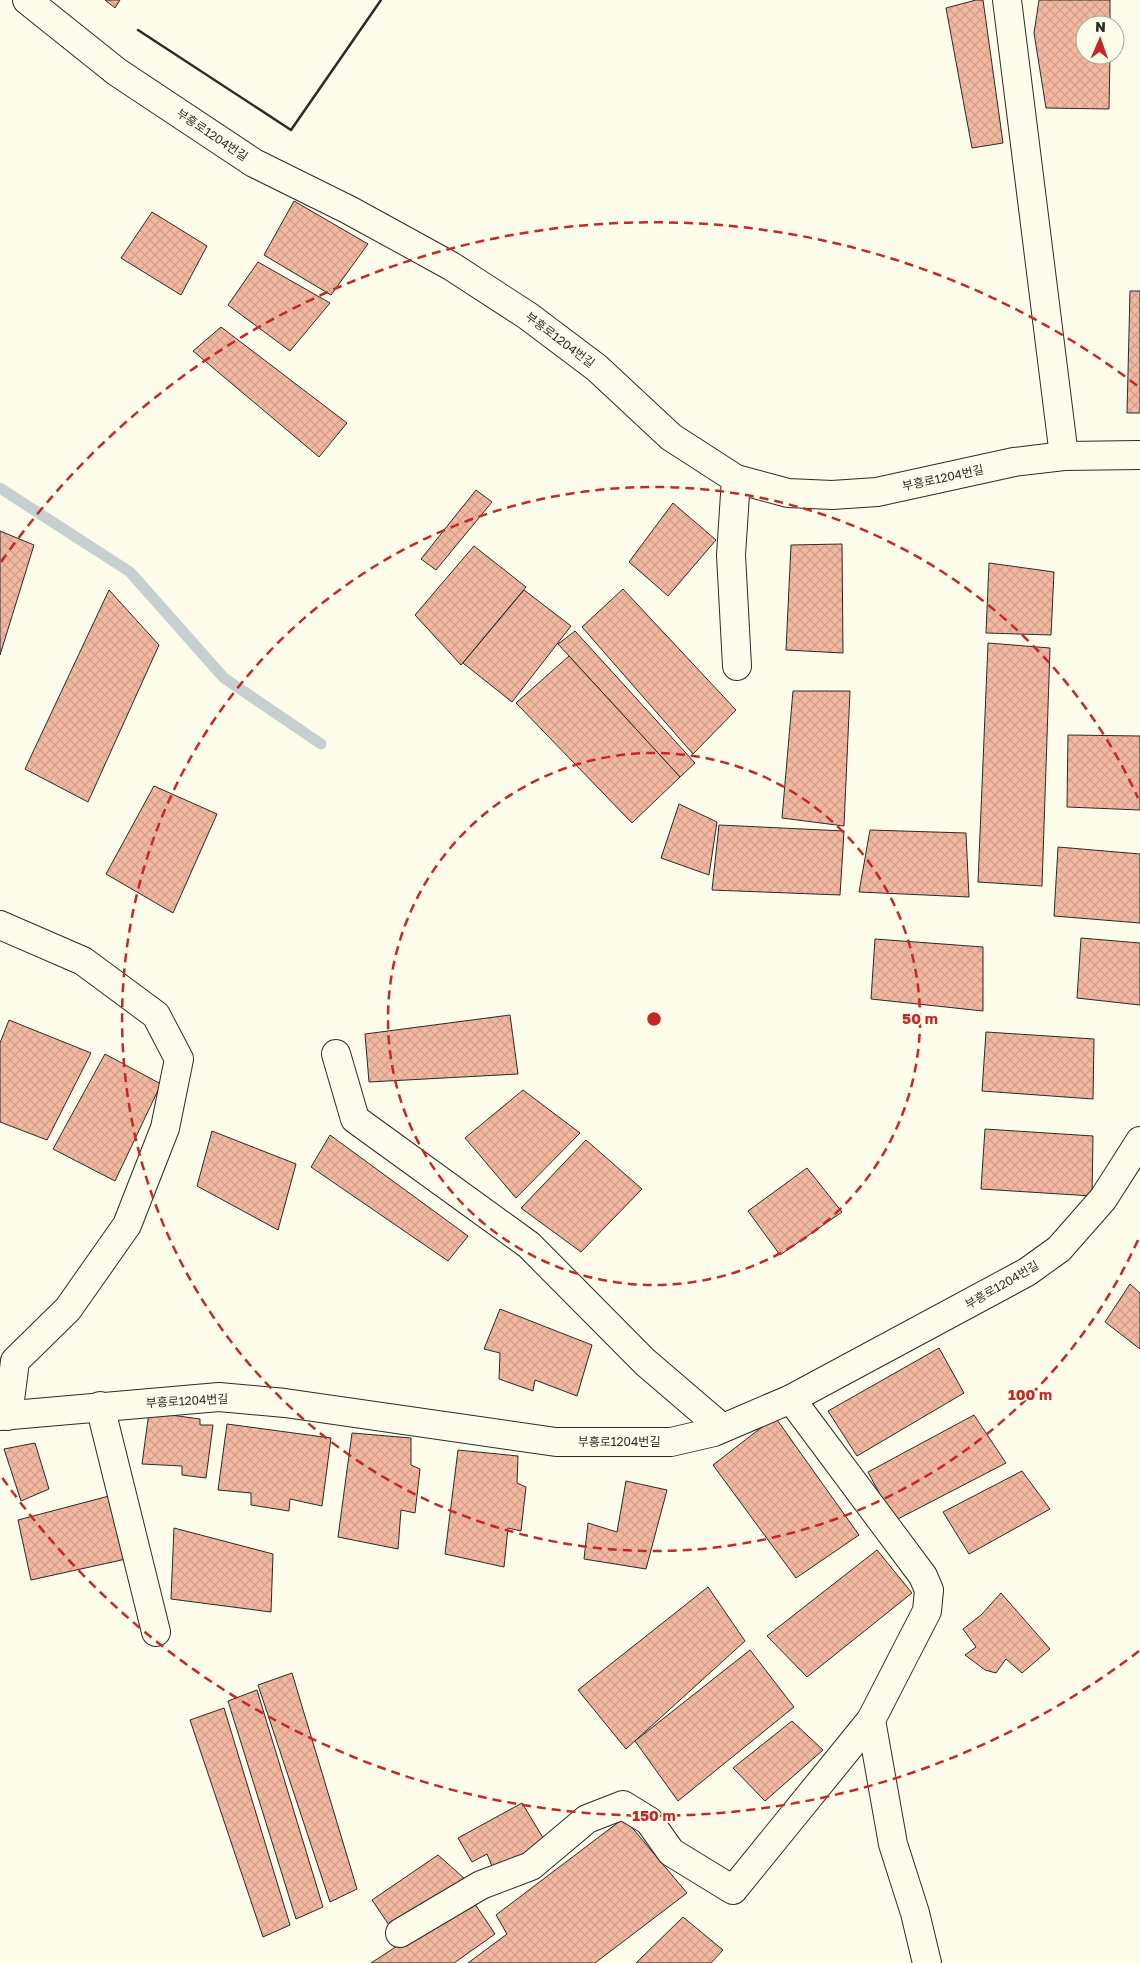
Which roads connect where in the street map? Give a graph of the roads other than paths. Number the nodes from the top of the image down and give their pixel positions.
1 (27, 0) edge
2 (1007, 0) edge
3 (1140, 455) edge
4 (1064, 456) junction
5 (736, 479) junction
6 (737, 666) dead end
7 (0, 925) edge
8 (336, 1054) dead end
9 (1140, 1141) edge
10 (791, 1399) junction
11 (100, 1406) junction
12 (4, 1416) edge
13 (722, 1428) junction
14 (156, 1632) dead end
15 (871, 1720) junction
16 (400, 1933) dead end
17 (927, 1963) edge

1 - 5 street, 부흥로1204번길
2 - 4 street
3 - 4 street, 부흥로1204번길
4 - 5 street, 부흥로1204번길
5 - 6 street
7 - 12 street
8 - 13 street
9 - 10 street, 부흥로1204번길
10 - 13 street, 부흥로1204번길
10 - 15 street
11 - 12 street, 부흥로1204번길
11 - 13 street, 부흥로1204번길
11 - 14 street
15 - 16 street
15 - 17 street

